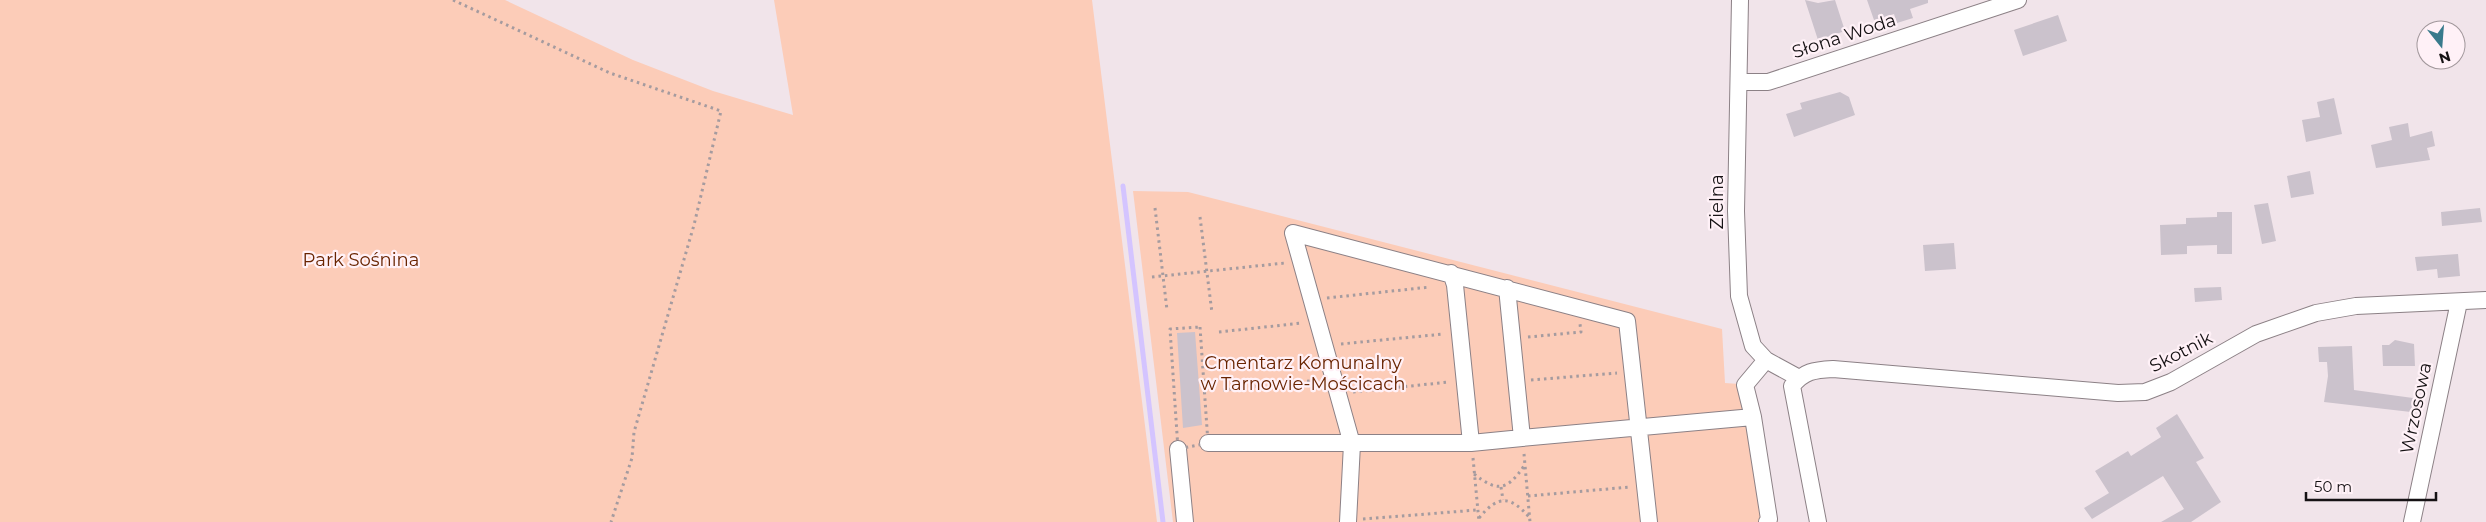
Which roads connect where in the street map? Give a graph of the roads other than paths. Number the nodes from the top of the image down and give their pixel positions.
1 (1740, 0) edge
2 (2018, 0) edge
3 (1739, 82) junction
4 (1453, 279) junction
5 (1507, 288) junction
6 (2486, 300) edge
7 (2459, 302) junction
8 (1766, 360) junction
9 (1799, 378) junction
10 (1753, 417) junction
11 (1640, 427) junction
12 (1522, 438) junction
13 (1208, 443) road end
14 (1471, 443) junction
15 (1352, 444) junction
16 (1178, 448) road end
17 (1349, 521) edge
18 (1185, 522) edge
19 (1649, 522) edge
20 (1766, 522) edge
21 (1818, 522) edge
22 (2412, 522) edge

1 - 3 street, Zielna
2 - 3 street, Słona Woda
3 - 8 street, Zielna
4 - 5 street
4 - 14 street
4 - 15 street
5 - 11 street
5 - 12 street
6 - 7 street, Skotnik
7 - 9 street, Skotnik
7 - 22 street, Wrzosowa
8 - 9 street, Zielna
8 - 10 street
9 - 21 street
10 - 11 street
10 - 20 street
11 - 12 street
11 - 19 street
12 - 14 street
13 - 15 street
14 - 15 street
15 - 17 street
16 - 18 street

